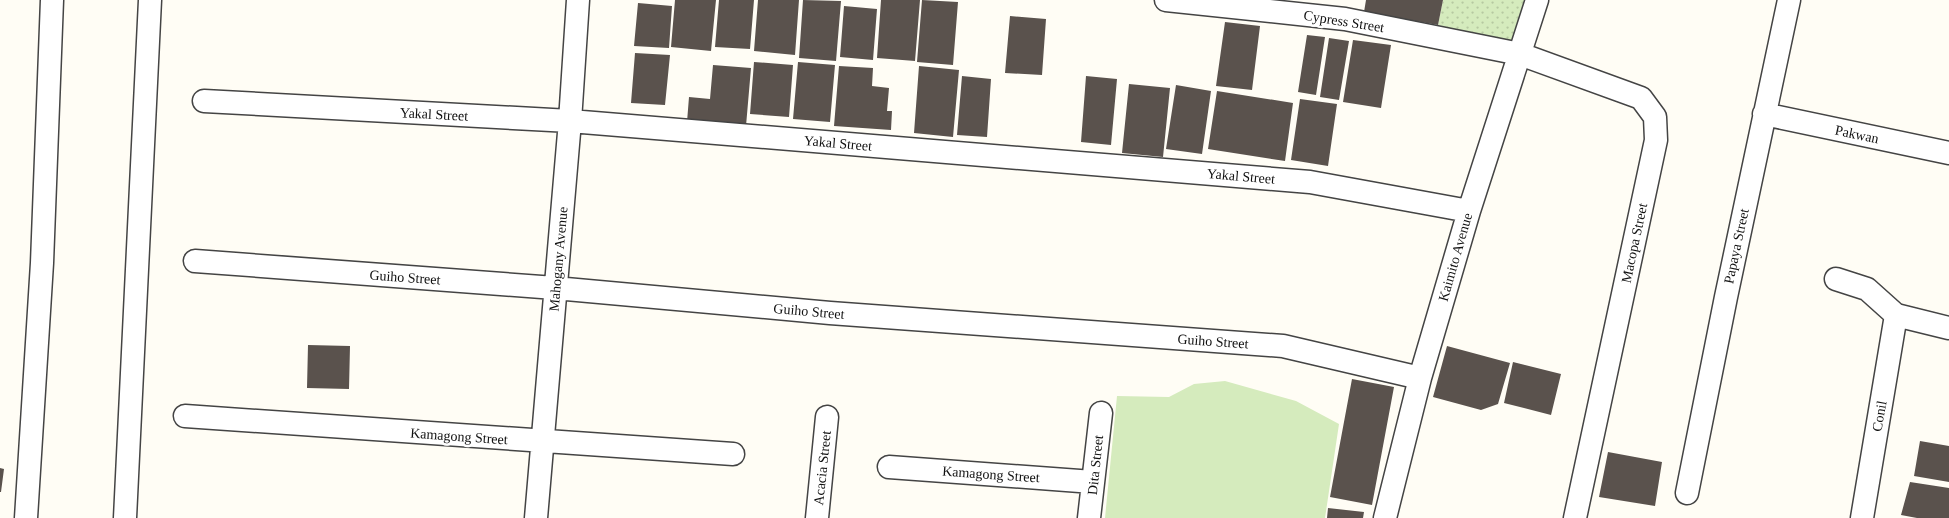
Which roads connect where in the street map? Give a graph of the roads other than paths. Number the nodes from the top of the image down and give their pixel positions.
1 (52, 0) edge
2 (150, 0) edge
3 (578, 0) edge
4 (1166, 0) edge
5 (1537, 0) edge
6 (1789, 0) edge
7 (1520, 54) junction
8 (204, 101) dead end
9 (1764, 114) junction
10 (570, 121) junction
11 (1949, 153) edge
12 (1469, 211) junction
13 (195, 261) dead end
14 (1836, 279) dead end
15 (556, 288) junction
16 (1896, 315) junction
17 (1949, 328) edge
18 (1420, 378) junction
19 (1101, 413) dead end
20 (185, 416) dead end
21 (827, 417) dead end
22 (542, 442) junction
23 (733, 454) dead end
24 (889, 467) dead end
25 (1093, 482) junction
26 (1687, 493) dead end
27 (26, 518) edge
28 (124, 518) edge
29 (536, 518) edge
30 (817, 518) edge
31 (1089, 518) edge
32 (1385, 518) edge
33 (1575, 518) edge
34 (1862, 518) edge

1 - 27 street
2 - 28 street
3 - 10 street, Mahogany Avenue
4 - 7 street, Cypress Street
5 - 7 street, Kaimito Avenue
6 - 9 street, Papaya Street
7 - 12 street, Kaimito Avenue
7 - 33 street, Macopa Street
8 - 10 street, Yakal Street
9 - 11 street, Pakwan
9 - 26 street, Papaya Street
10 - 12 street, Yakal Street
10 - 15 street, Mahogany Avenue
12 - 18 street, Kaimito Avenue
13 - 15 street, Guiho Street
14 - 16 street
15 - 18 street, Guiho Street
15 - 22 street, Mahogany Avenue
16 - 17 street
16 - 34 street, Conil
18 - 32 street, Kaimito Avenue
19 - 25 street, Dita Street
20 - 22 street, Kamagong Street
21 - 30 street, Acacia Street
22 - 23 street, Kamagong Street
22 - 29 street, Mahogany Avenue
24 - 25 street, Kamagong Street
25 - 31 street, Dita Street

